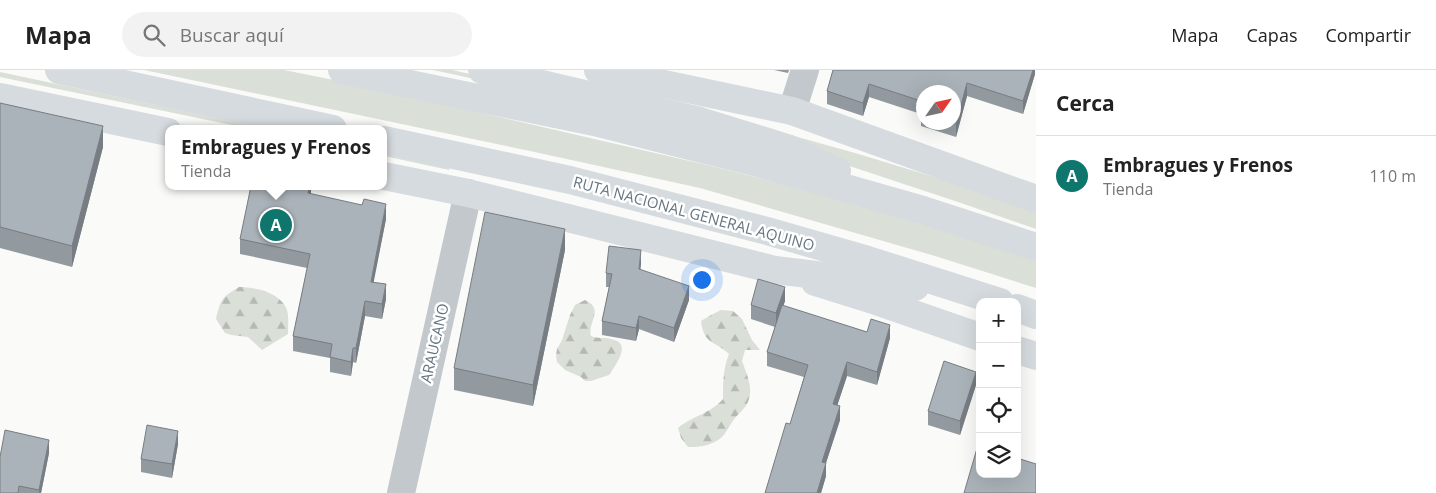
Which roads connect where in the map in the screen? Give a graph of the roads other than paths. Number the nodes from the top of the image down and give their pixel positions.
1 (59, 70) edge
2 (342, 70) edge
3 (482, 70) edge
4 (598, 70) edge
5 (805, 70) edge
6 (0, 97) edge
7 (792, 112) junction
8 (314, 125) edge
9 (165, 131) edge
10 (387, 141) edge
11 (387, 177) edge
12 (468, 193) junction
13 (1036, 199) edge
14 (923, 210) junction
15 (1036, 247) edge
16 (775, 270) junction
17 (985, 298) edge
18 (990, 298) edge
19 (1021, 310) edge
20 (1036, 316) edge
21 (976, 336) edge
22 (1021, 351) edge
23 (1036, 356) edge
24 (401, 493) edge

1 - 8 main road
2 - 14 main road
3 - 14 main road
4 - 7 main road
5 - 7 street
6 - 9 main road
7 - 13 main road
10 - 18 main road, RUTA NACIONAL GENERAL AQUINO
11 - 12 main road
12 - 16 main road
12 - 24 street, ARAUCANO
14 - 15 main road
16 - 17 main road
16 - 21 main road
19 - 20 main road
22 - 23 main road

